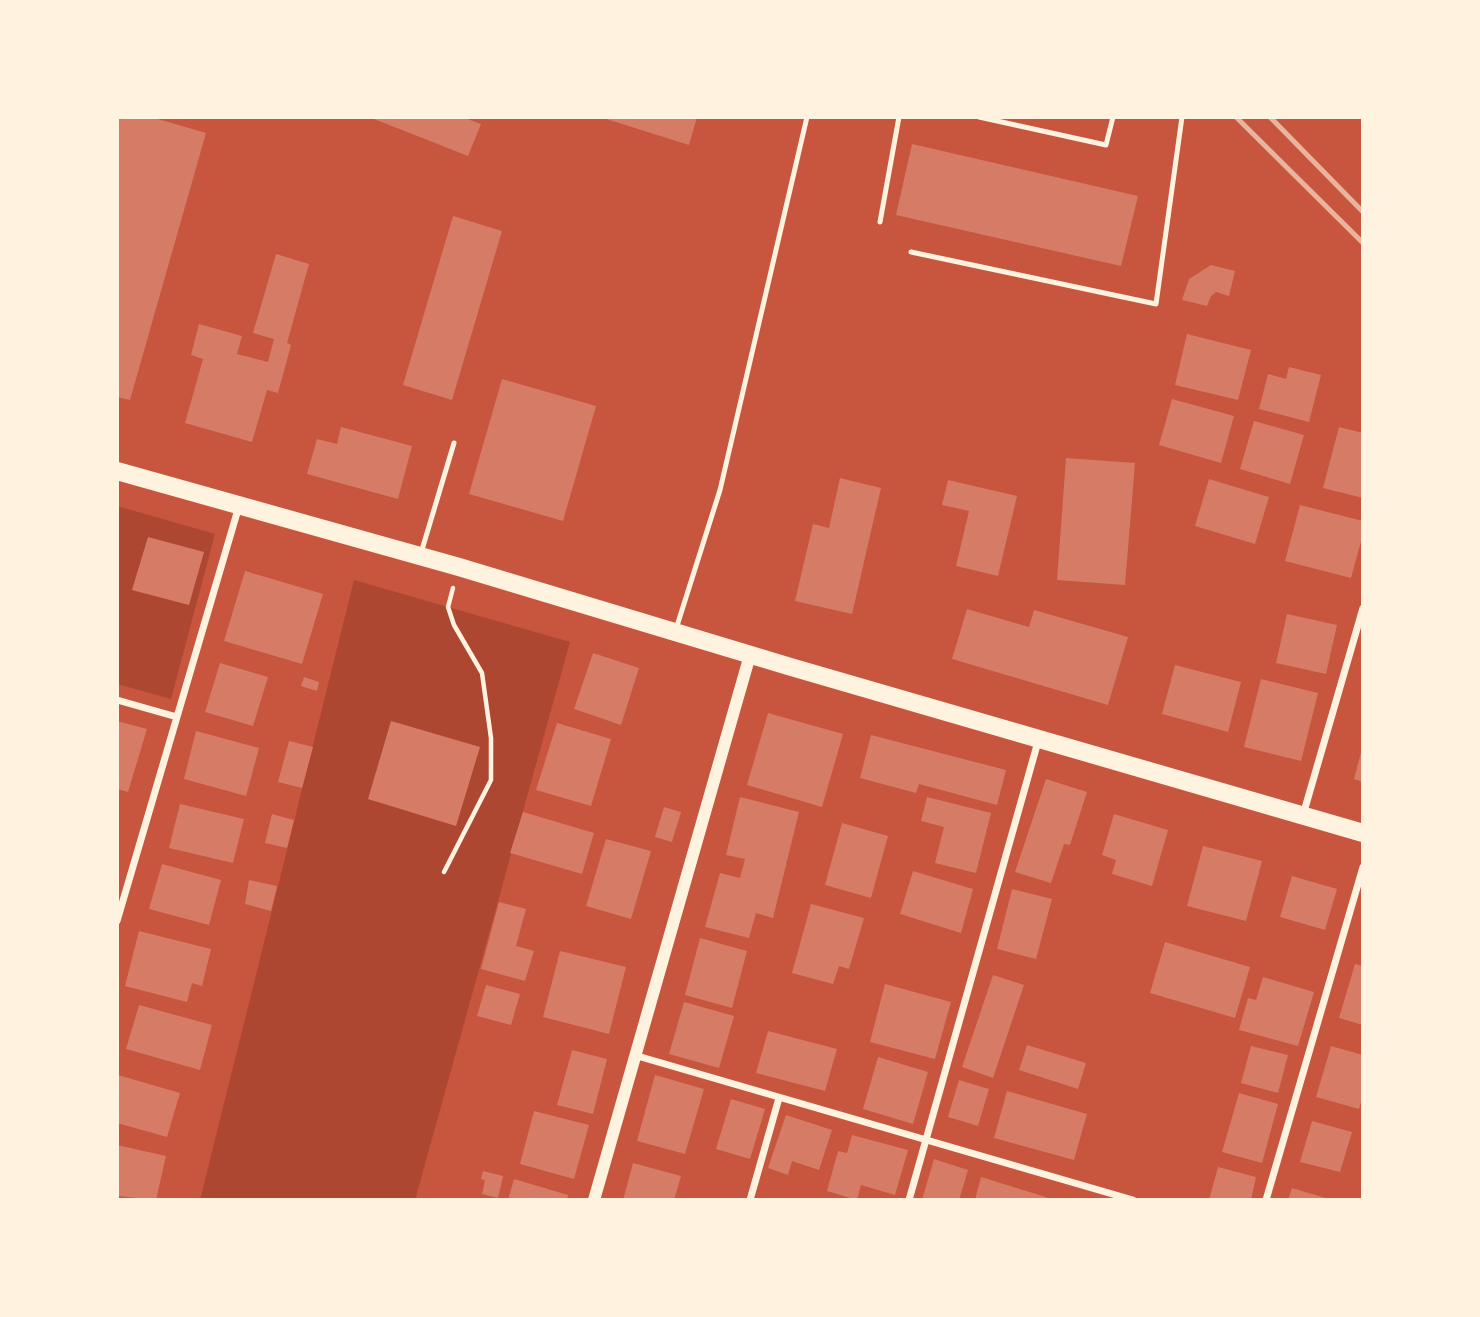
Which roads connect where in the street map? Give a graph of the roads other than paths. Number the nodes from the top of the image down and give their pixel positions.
1 (807, 117) edge
2 (899, 117) edge
3 (979, 117) edge
4 (1113, 117) edge
5 (1182, 117) edge
6 (880, 222) dead end
7 (911, 252) dead end
8 (454, 443) dead end
9 (117, 471) edge
10 (239, 506) junction
11 (420, 556) junction
12 (1363, 608) edge
13 (675, 632) junction
14 (750, 655) junction
15 (117, 700) edge
16 (177, 717) junction
17 (1039, 737) junction
18 (1303, 815) junction
19 (1363, 833) edge
20 (1363, 867) edge
21 (117, 921) edge
22 (633, 1055) junction
23 (779, 1098) junction
24 (927, 1139) junction
25 (594, 1200) edge
26 (750, 1200) edge
27 (909, 1200) edge
28 (1133, 1200) edge
29 (1266, 1200) edge

1 - 13 lane
2 - 6 lane
3 - 4 lane
5 - 7 lane
8 - 11 lane
9 - 10 main road
10 - 11 main road
10 - 16 street
11 - 13 main road
12 - 18 street
13 - 14 main road
14 - 17 main road
14 - 22 street
15 - 16 street
16 - 21 street
17 - 18 main road
17 - 24 street
18 - 19 main road
20 - 29 street
22 - 23 street
22 - 25 street
23 - 24 street
23 - 26 street
24 - 27 street
24 - 28 street

